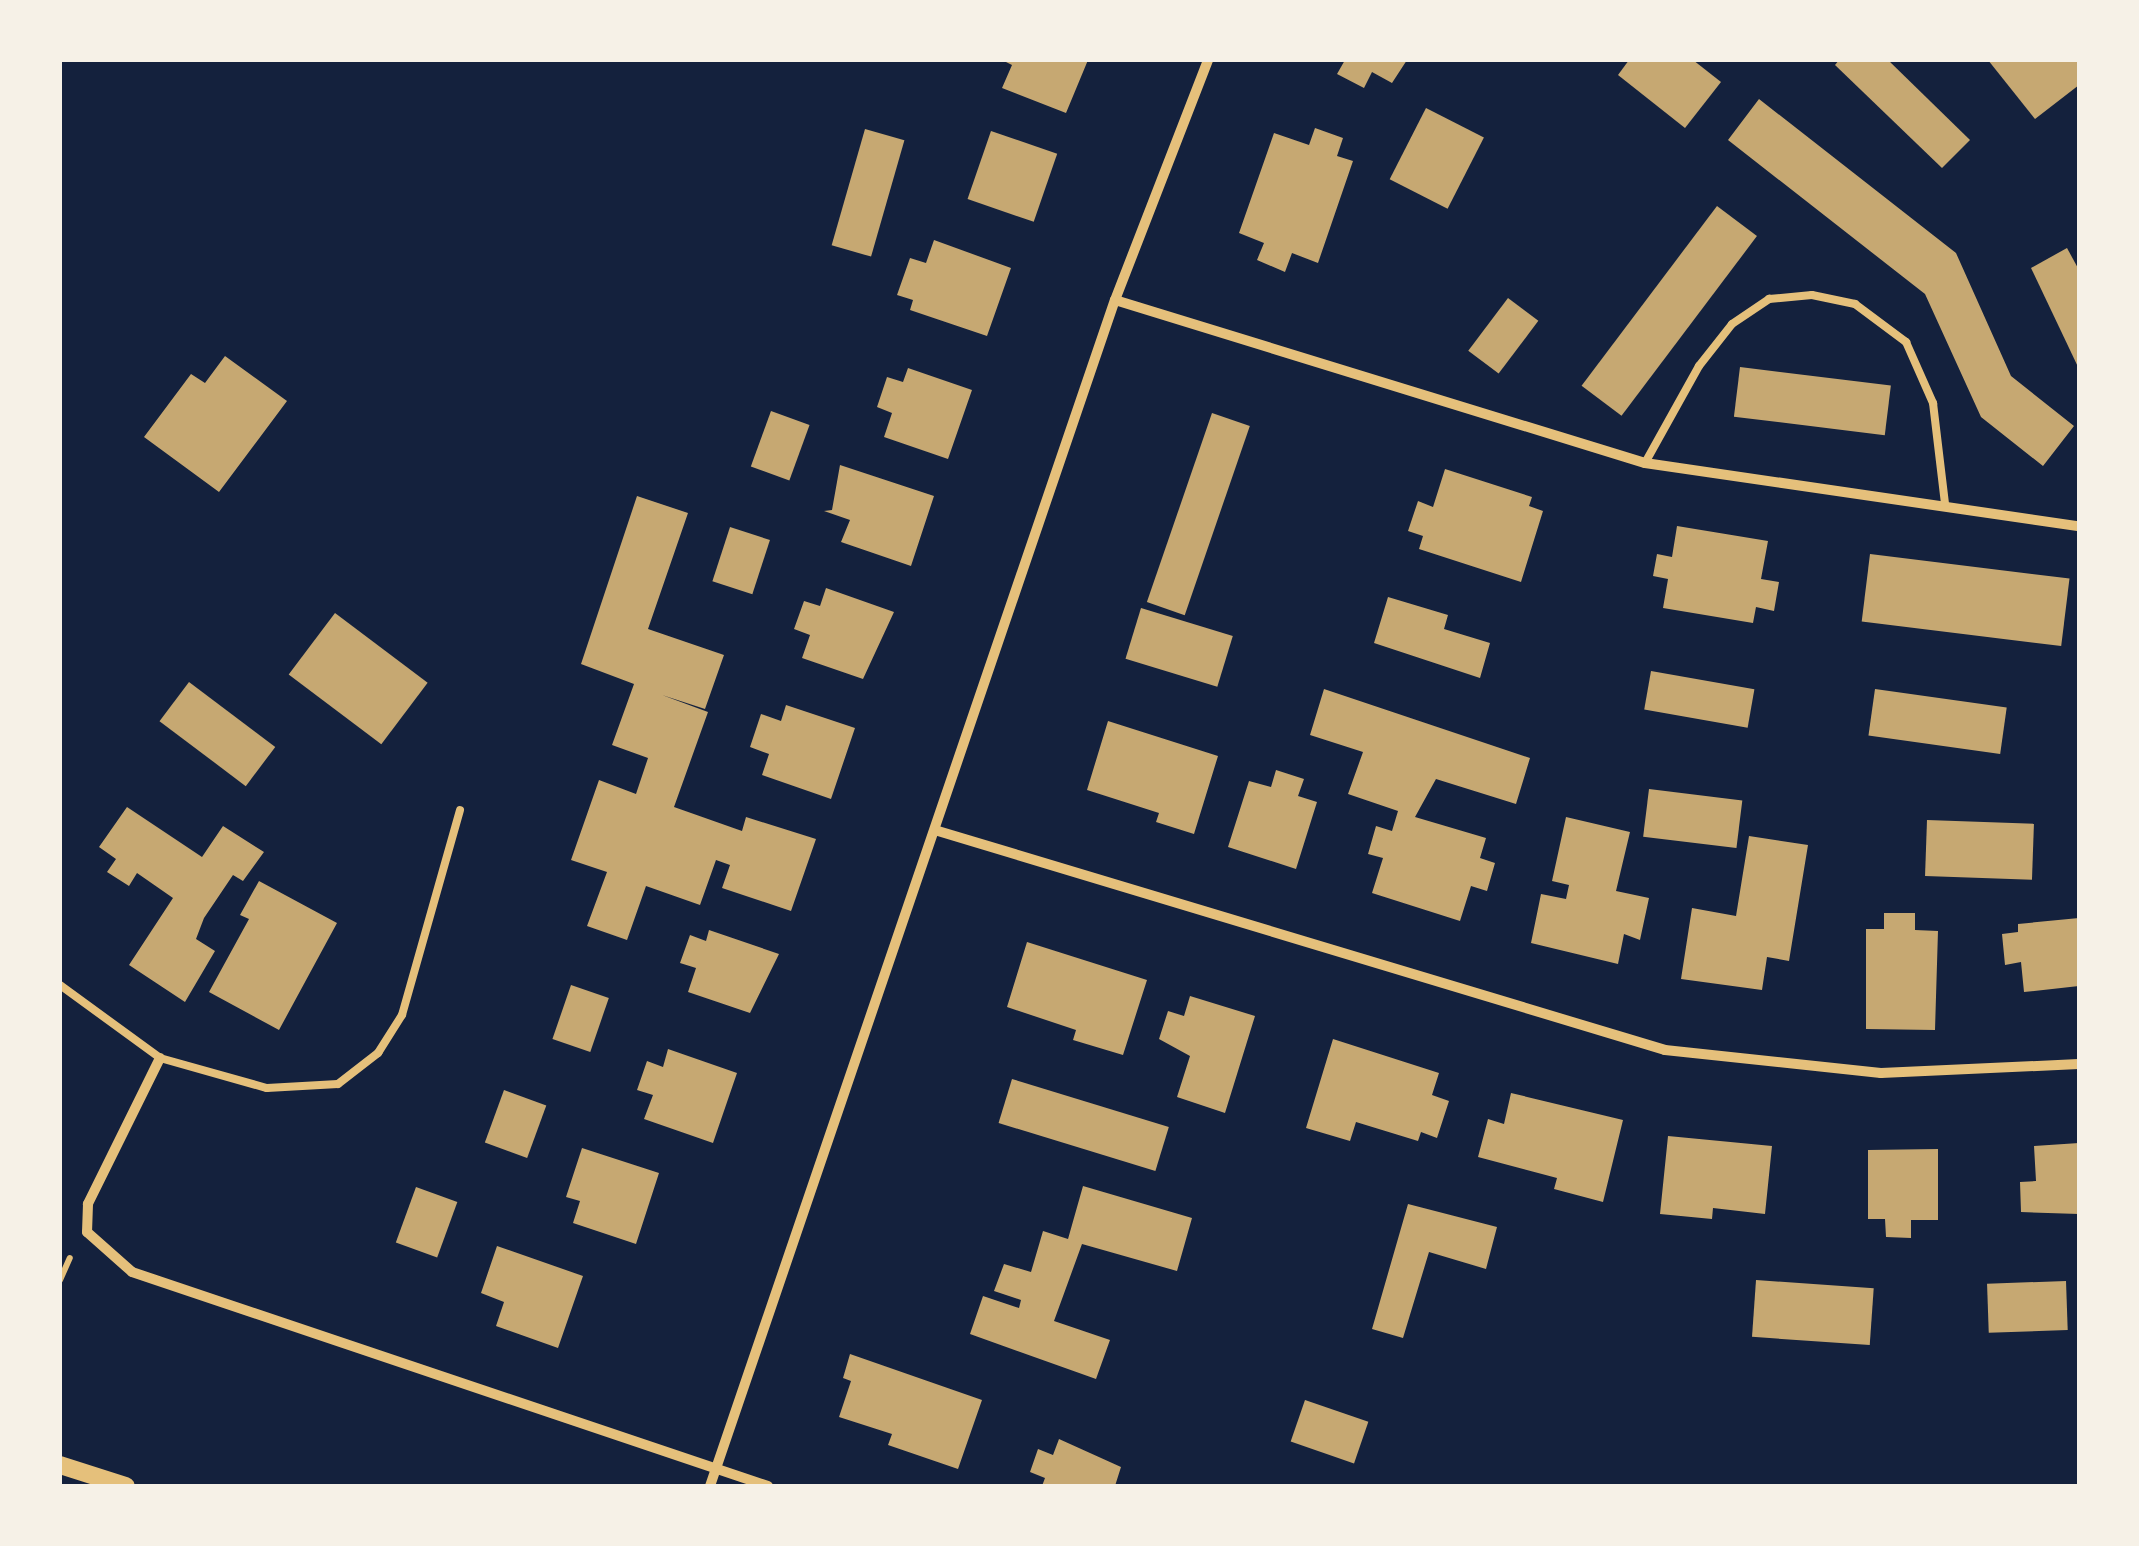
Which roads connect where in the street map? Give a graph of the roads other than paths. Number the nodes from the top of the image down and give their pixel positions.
1 (1208, 60) edge
2 (1115, 300) junction
3 (1645, 463) junction
4 (1945, 502) junction
5 (2079, 526) edge
6 (460, 810) dead end
7 (938, 831) junction
8 (60, 985) edge
9 (160, 1058) junction
10 (2079, 1064) edge
11 (60, 1464) edge
12 (716, 1468) junction
13 (126, 1486) edge
14 (710, 1486) edge
15 (768, 1486) edge

1 - 2 street
2 - 3 street
2 - 7 street
3 - 4 street
3 - 4 lane
4 - 5 street
6 - 9 lane
7 - 10 street
7 - 12 street
8 - 9 lane
9 - 12 street
11 - 13 street
12 - 14 street
12 - 15 street

